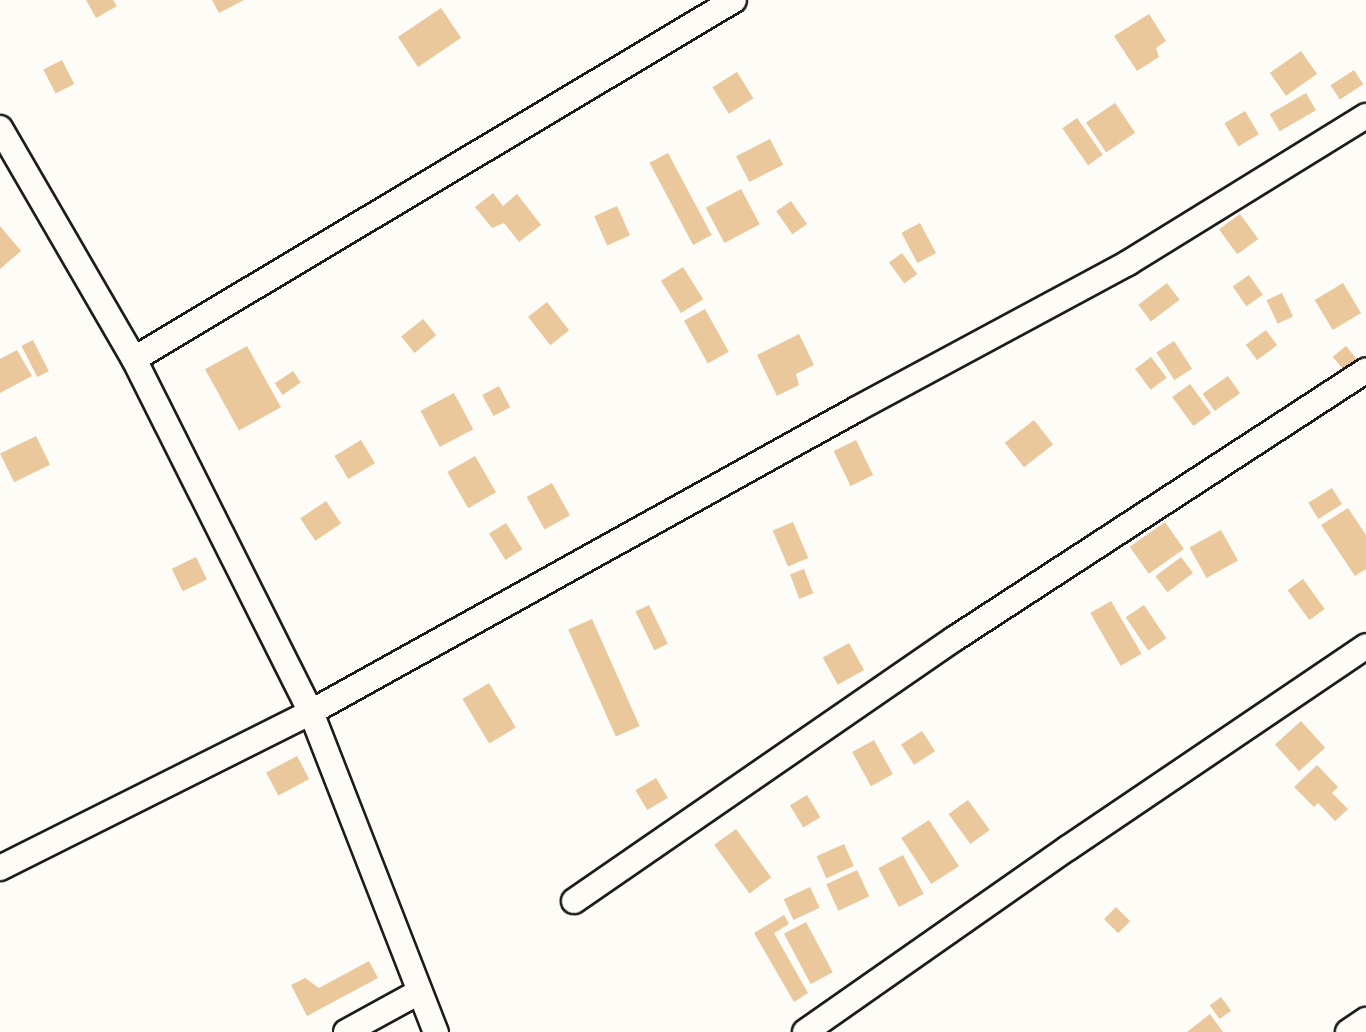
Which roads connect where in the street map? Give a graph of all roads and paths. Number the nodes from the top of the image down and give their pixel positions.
1 (734, 0) edge
2 (1366, 116) edge
3 (0, 128) edge
4 (134, 359) junction
5 (1366, 370) edge
6 (1366, 646) edge
7 (311, 712) junction
8 (0, 868) edge
9 (574, 901) dead end
10 (419, 992) junction
11 (1366, 1020) edge
12 (346, 1032) edge
13 (436, 1032) edge
14 (805, 1032) edge
15 (1348, 1032) edge

1 - 4 street
2 - 7 street
3 - 4 street
4 - 7 street
5 - 9 street
6 - 14 street
7 - 8 street
7 - 10 street
10 - 12 street
10 - 13 street
11 - 15 street

